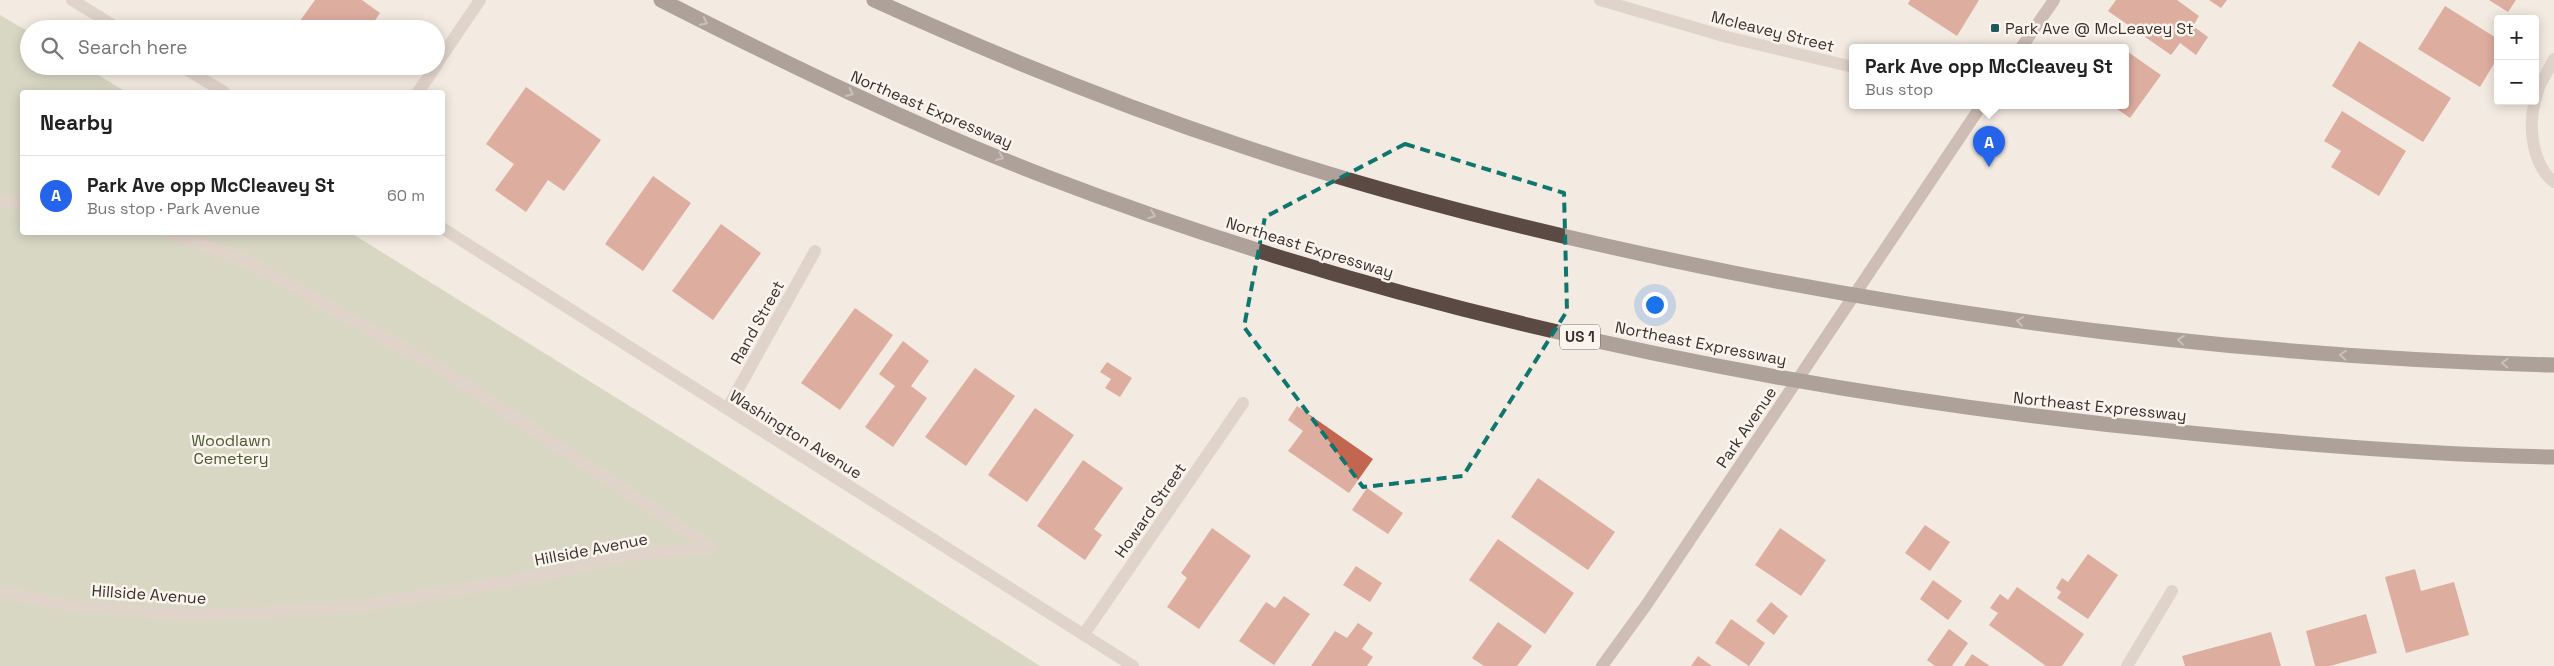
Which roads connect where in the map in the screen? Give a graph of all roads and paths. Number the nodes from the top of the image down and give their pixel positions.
1 (72, 0) edge
2 (480, 0) edge
3 (661, 0) edge
4 (874, 0) edge
5 (1600, 0) edge
6 (2054, 0) edge
7 (105, 20) edge
8 (2024, 44) edge
9 (445, 52) edge
10 (2554, 59) edge
11 (1849, 66) edge
12 (196, 75) edge
13 (430, 75) edge
14 (2539, 87) edge
15 (221, 90) edge
16 (419, 90) edge
17 (2534, 105) edge
18 (1979, 109) edge
19 (2554, 182) edge
20 (0, 201) edge
21 (20, 204) edge
22 (445, 230) edge
23 (176, 235) edge
24 (815, 251) dead end
25 (2554, 365) edge
26 (1243, 403) dead end
27 (726, 409) junction
28 (2554, 457) edge
29 (2172, 591) dead end
30 (0, 592) edge
31 (1084, 634) junction
32 (1133, 666) edge
33 (1602, 666) edge
34 (2127, 666) edge

1 - 7 street
2 - 9 street
3 -> 28 highway, Northeast Expressway / US 1
25 -> 4 highway
5 - 11 street, Mcleavey Street
6 - 8 main road
10 - 14 street
12 - 15 street
13 - 16 street
17 - 19 street
18 - 33 main road, Park Avenue
20 - 21 street
22 - 27 street, Washington Avenue
23 - 30 street, Hillside Avenue
24 - 27 street, Rand Street
26 - 31 street, Howard Street
27 - 31 street, Washington Avenue
29 - 34 street
31 - 32 street, Washington Avenue

